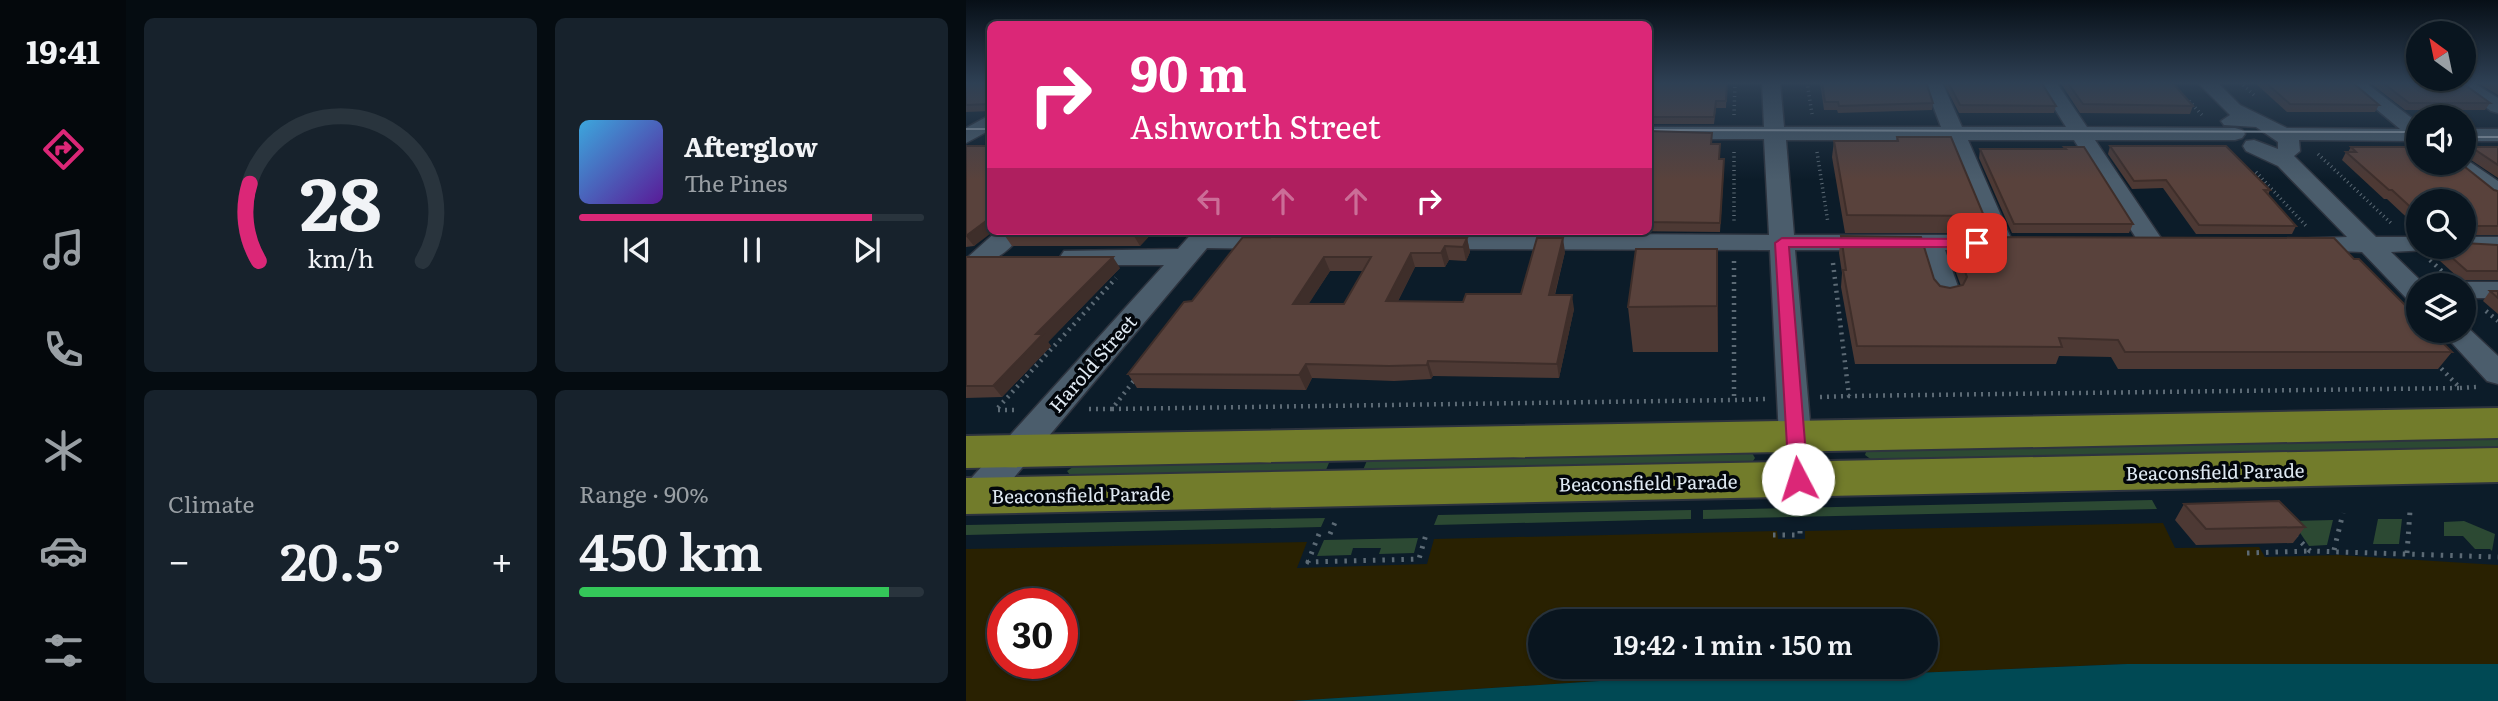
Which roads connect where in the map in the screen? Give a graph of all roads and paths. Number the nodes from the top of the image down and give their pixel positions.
1 (1773, 115) edge
2 (1947, 115) edge
3 (2068, 115) edge
4 (2229, 115) edge
5 (2265, 115) edge
6 (2395, 115) edge
7 (2398, 117) junction
8 (2406, 117) edge
9 (2233, 121) junction
10 (2406, 124) edge
11 (1652, 133) edge
12 (1774, 133) junction
13 (1955, 133) junction
14 (2081, 134) junction
15 (2406, 134) edge
16 (2476, 135) edge
17 (2498, 135) edge
18 (2283, 139) junction
19 (1734, 152) dead end
20 (1817, 152) dead end
21 (2475, 175) edge
22 (2498, 192) edge
23 (1006, 235) edge
24 (1401, 236) edge
25 (1586, 236) edge
26 (2406, 237) edge
27 (1308, 241) edge
28 (1372, 241) edge
29 (1734, 242) junction
30 (1198, 243) edge
31 (1782, 243) junction
32 (1830, 243) junction
33 (1930, 243) junction
34 (2000, 243) junction
35 (2028, 243) edge
36 (2124, 244) edge
37 (2152, 244) junction
38 (2178, 244) edge
39 (2270, 244) edge
40 (2370, 245) junction
41 (2406, 245) edge
42 (2476, 245) edge
43 (2498, 245) edge
44 (974, 257) edge
45 (1023, 257) edge
46 (1051, 257) edge
47 (2430, 259) edge
48 (2445, 273) edge
49 (2406, 280) edge
50 (2476, 287) edge
51 (2498, 290) edge
52 (1947, 295) edge
53 (2467, 343) edge
54 (2432, 359) edge
55 (2498, 374) edge
56 (1849, 396) junction
57 (1734, 400) junction
58 (1112, 409) dead end
59 (2498, 423) edge
60 (1796, 438) junction
61 (1015, 451) junction
62 (966, 452) edge
63 (2498, 465) edge
64 (972, 496) edge
65 (2410, 511) dead end
66 (2343, 513) dead end
67 (1800, 524) dead end
68 (1427, 531) dead end
69 (2291, 532) edge
70 (1319, 534) dead end
71 (1773, 535) dead end
72 (2334, 550) junction
73 (2310, 551) junction
74 (2247, 554) dead end
75 (2407, 554) junction
76 (2498, 557) edge

1 - 12 street
2 - 13 street
3 - 14 street
4 - 9 street
5 - 18 path
6 - 7 street
7 - 8 path
7 - 10 street
9 - 14 street
9 - 18 street
9 - 18 street
11 - 12 street
12 - 13 street
12 - 31 street
13 - 14 street
13 - 34 street
14 - 37 street
15 - 18 street
16 - 17 street
18 - 26 path
18 - 40 street
19 - 29 path
20 - 32 path
21 - 22 street
23 - 44 street
24 - 25 street
24 - 28 street
25 - 29 street
27 - 30 street
29 - 31 street
29 - 57 path
30 - 46 street
30 - 61 street, Harold Street
31 - 32 street
31 - 60 street
32 - 33 street
32 - 56 path
33 - 34 street
33 - 52 street
34 - 35 street
36 - 37 street
37 - 38 street
39 - 40 street
40 - 41 street
40 - 49 street
42 - 43 street
44 - 45 street
47 - 48 path
50 - 51 street
53 - 55 street
54 - 56 path
56 - 60 path
57 - 58 path
57 - 60 path
59 - 60 main road, Beaconsfield Parade
60 - 61 main road, Beaconsfield Parade
60 - 63 main road, Beaconsfield Parade
60 - 64 main road, Beaconsfield Parade
61 - 62 main road, Beaconsfield Parade
61 - 64 street, Harold Street
65 - 75 path
66 - 72 path
67 - 71 path
68 - 70 path
69 - 73 path
72 - 73 path
72 - 75 path
73 - 74 path
75 - 76 path

